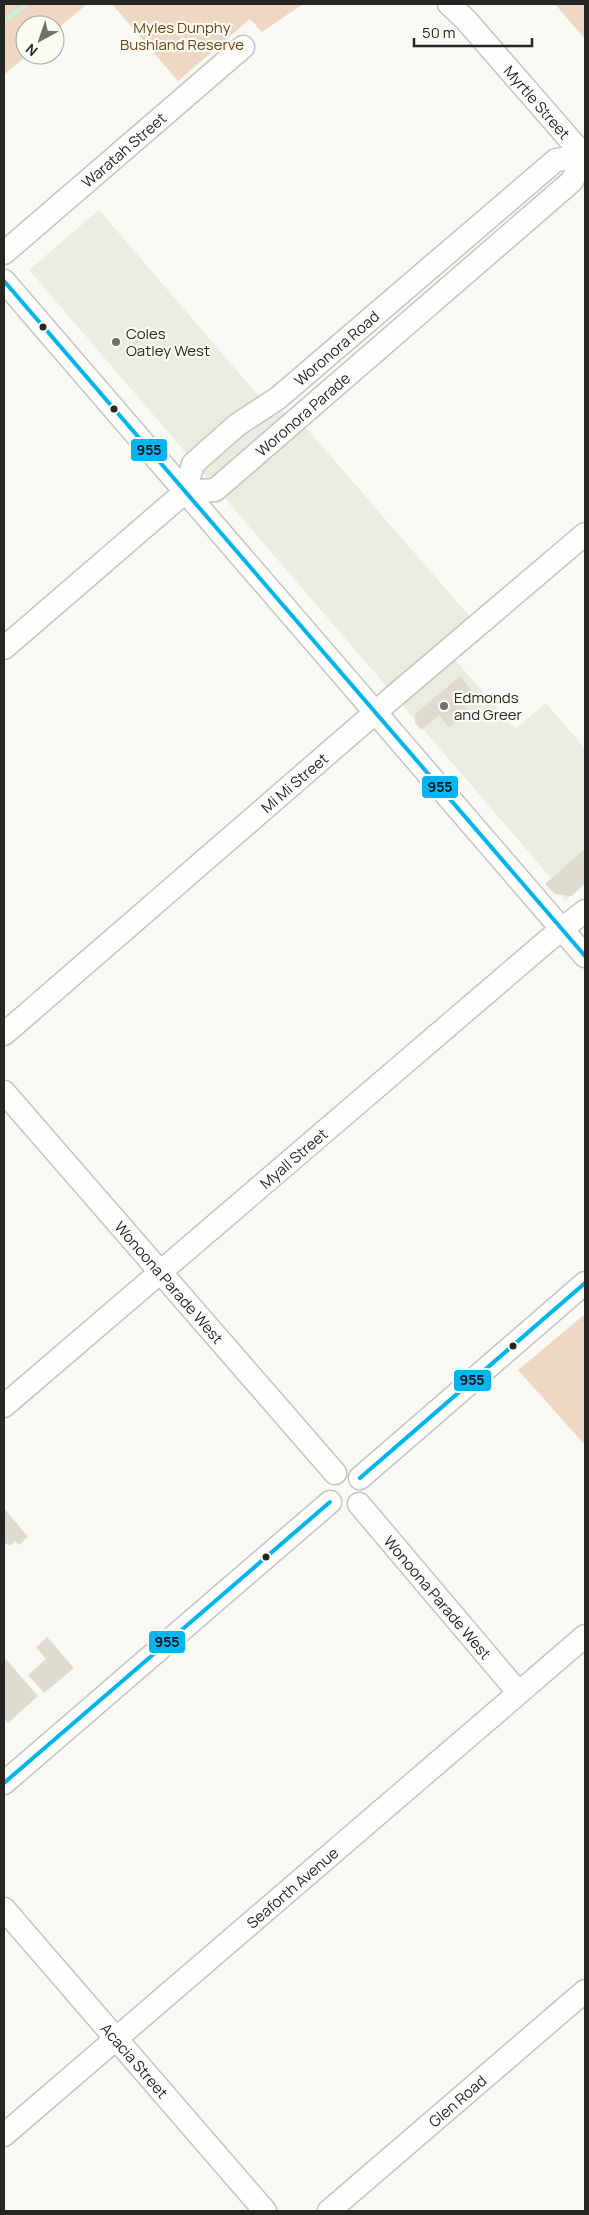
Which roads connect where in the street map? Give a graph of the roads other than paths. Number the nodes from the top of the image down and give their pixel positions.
1 (449, 4) edge
2 (243, 47) dead end
3 (585, 156) edge
4 (466, 236) junction
5 (4, 253) edge
6 (484, 257) junction
7 (4, 280) edge
8 (394, 298) junction
9 (412, 319) junction
10 (278, 398) junction
11 (296, 420) junction
12 (185, 492) junction
13 (585, 534) edge
14 (4, 648) edge
15 (376, 712) junction
16 (585, 911) edge
17 (563, 929) junction
18 (585, 956) edge
19 (4, 1034) edge
20 (4, 1092) edge
21 (160, 1272) junction
22 (585, 1283) edge
23 (4, 1406) edge
24 (335, 1473) junction
25 (360, 1478) junction
26 (330, 1502) junction
27 (359, 1504) junction
28 (583, 1637) edge
29 (518, 1692) junction
30 (4, 1783) edge
31 (4, 1909) edge
32 (585, 1990) edge
33 (117, 2040) junction
34 (4, 2135) edge
35 (265, 2211) edge
36 (329, 2211) edge

1 - 3 street, Myrtle Street
2 - 5 street, Waratah Street
3 - 4 street, Woronora Road
3 - 6 street, Woronora Parade
4 - 6 street
4 - 8 street, Woronora Road
6 - 9 street, Woronora Parade
7 - 12 street
8 - 9 street
8 - 10 street, Woronora Road
9 - 11 street, Woronora Parade
10 - 11 street
10 - 12 street, Woronora Road
11 - 12 street, Woronora Parade
12 - 14 street
12 - 15 street
13 - 15 street, Mi Mi Street
15 - 17 street
15 - 19 street, Mi Mi Street
16 - 17 street, Myall Street
17 - 18 street
17 - 21 street, Myall Street
20 - 21 street, Wonoona Parade West
21 - 23 street, Myall Street
21 - 24 street, Wonoona Parade West
22 - 25 street
24 - 25 street
24 - 26 street
25 - 27 street
26 - 27 street
26 - 30 street
27 - 29 street, Wonoona Parade West
28 - 29 street, Seaforth Avenue
29 - 33 street, Seaforth Avenue
31 - 33 street, Acacia Street
32 - 36 street, Glen Road
33 - 34 street, Seaforth Avenue
33 - 35 street, Acacia Street

